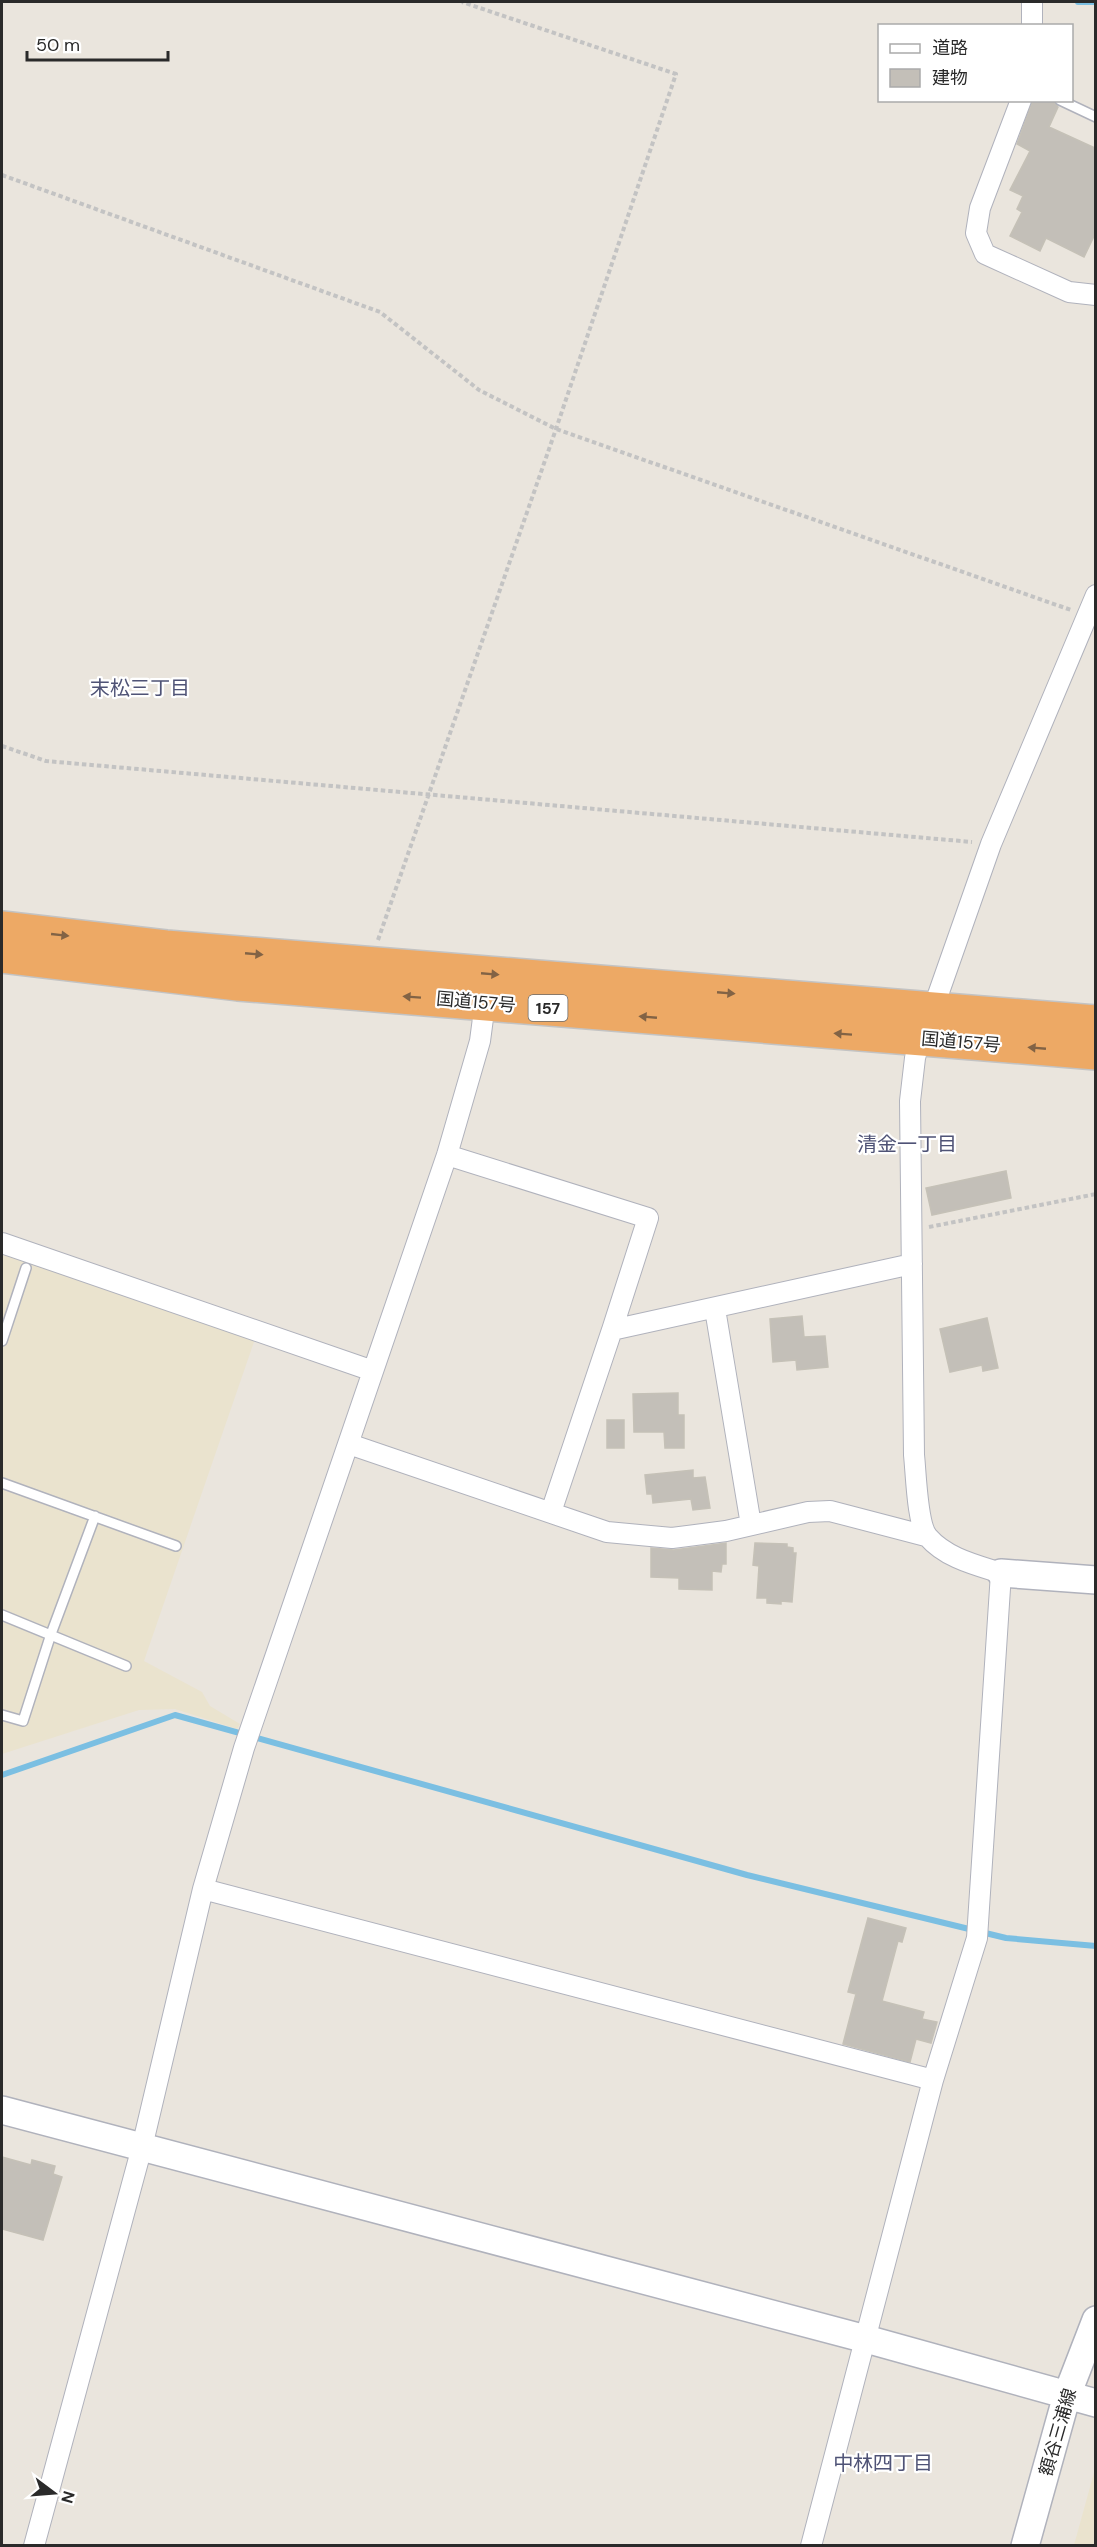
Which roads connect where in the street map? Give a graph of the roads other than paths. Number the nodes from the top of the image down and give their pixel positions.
1 (1020, 102) edge
2 (1064, 102) edge
3 (1095, 117) edge
4 (1095, 295) edge
5 (1095, 595) edge
6 (2, 928) edge
7 (2, 956) edge
8 (484, 1003) junction
9 (933, 1009) junction
10 (1095, 1022) edge
11 (920, 1039) junction
12 (1095, 1053) edge
13 (447, 1155) junction
14 (2, 1243) edge
15 (912, 1264) junction
16 (26, 1268) dead end
17 (715, 1309) junction
18 (612, 1330) junction
19 (2, 1341) edge
20 (373, 1371) junction
21 (350, 1444) junction
22 (2, 1483) edge
23 (551, 1512) junction
24 (95, 1516) junction
25 (751, 1525) junction
26 (926, 1536) junction
27 (176, 1546) dead end
28 (1001, 1573) junction
29 (1095, 1580) edge
30 (2, 1615) edge
31 (51, 1634) junction
32 (126, 1666) dead end
33 (2, 1715) edge
34 (203, 1889) junction
35 (933, 2080) junction
36 (2, 2110) edge
37 (142, 2147) junction
38 (1095, 2320) edge
39 (866, 2339) junction
40 (1067, 2395) junction
41 (1095, 2403) edge
42 (34, 2546) edge
43 (811, 2546) edge
44 (1025, 2546) edge

1 - 4 street
2 - 3 lane
5 - 9 street
6 -> 9 highway, 国道157号 / 157
8 -> 7 highway, 国道157号 / 157
11 -> 8 highway, 国道157号 / 157
8 - 13 street
9 - 10 highway, 国道157号 / 157
9 - 11 street
12 -> 11 highway, 国道157号 / 157
11 - 15 street
13 - 18 street
13 - 20 street
14 - 20 street
15 - 17 street
15 - 26 street
16 - 19 lane
17 - 18 street
17 - 25 street
18 - 23 street
20 - 21 street
21 - 23 street
21 - 34 street
22 - 24 lane
23 - 25 street
24 - 27 lane
24 - 31 lane
25 - 26 street
26 - 28 street
28 - 29 street
28 - 35 street
30 - 31 lane
31 - 32 lane
31 - 33 lane
34 - 35 street
34 - 37 street
35 - 39 street
36 - 37 street
37 - 39 street
37 - 42 street
38 - 40 street, 額谷三浦線
39 - 40 street
39 - 43 street
40 - 41 street
40 - 44 street, 額谷三浦線

